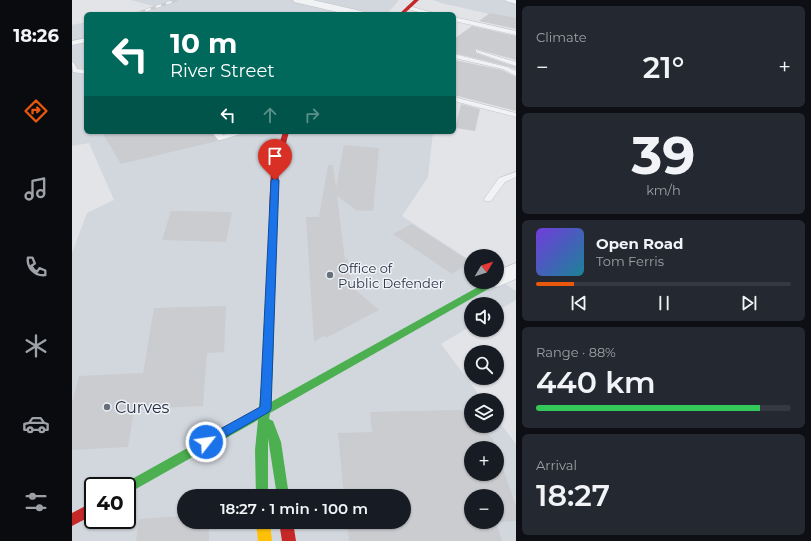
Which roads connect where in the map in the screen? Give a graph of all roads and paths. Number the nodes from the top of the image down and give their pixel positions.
1 (298, 0) edge
2 (417, 0) edge
3 (508, 0) edge
4 (516, 2) edge
5 (409, 8) junction
6 (352, 12) edge
7 (404, 12) edge
8 (424, 12) edge
9 (456, 19) edge
10 (516, 33) edge
11 (84, 40) edge
12 (72, 43) edge
13 (478, 52) dead end
14 (456, 56) edge
15 (72, 64) edge
16 (516, 64) edge
17 (84, 72) edge
18 (516, 74) edge
19 (456, 101) edge
20 (516, 116) edge
21 (218, 134) edge
22 (236, 134) edge
23 (285, 134) edge
24 (516, 174) edge
25 (488, 199) dead end
26 (516, 270) edge
27 (504, 276) edge
28 (481, 289) edge
29 (265, 409) junction
30 (136, 483) edge
31 (262, 489) edge
32 (282, 489) edge
33 (84, 513) edge
34 (72, 520) edge
35 (264, 529) edge
36 (287, 529) edge
37 (265, 541) edge
38 (289, 541) edge

1 - 6 street
2 - 5 main road
3 - 4 lane
5 - 7 main road
5 - 8 lane
9 - 10 lane
11 - 12 lane
13 - 16 lane
14 - 18 lane
15 - 17 lane
19 - 20 lane
21 - 22 lane
23 - 29 main road
24 - 25 lane
26 - 27 street
28 - 29 main road
29 - 30 main road
29 - 31 main road
29 - 32 main road
33 - 34 main road
35 - 37 main road
36 - 38 main road

